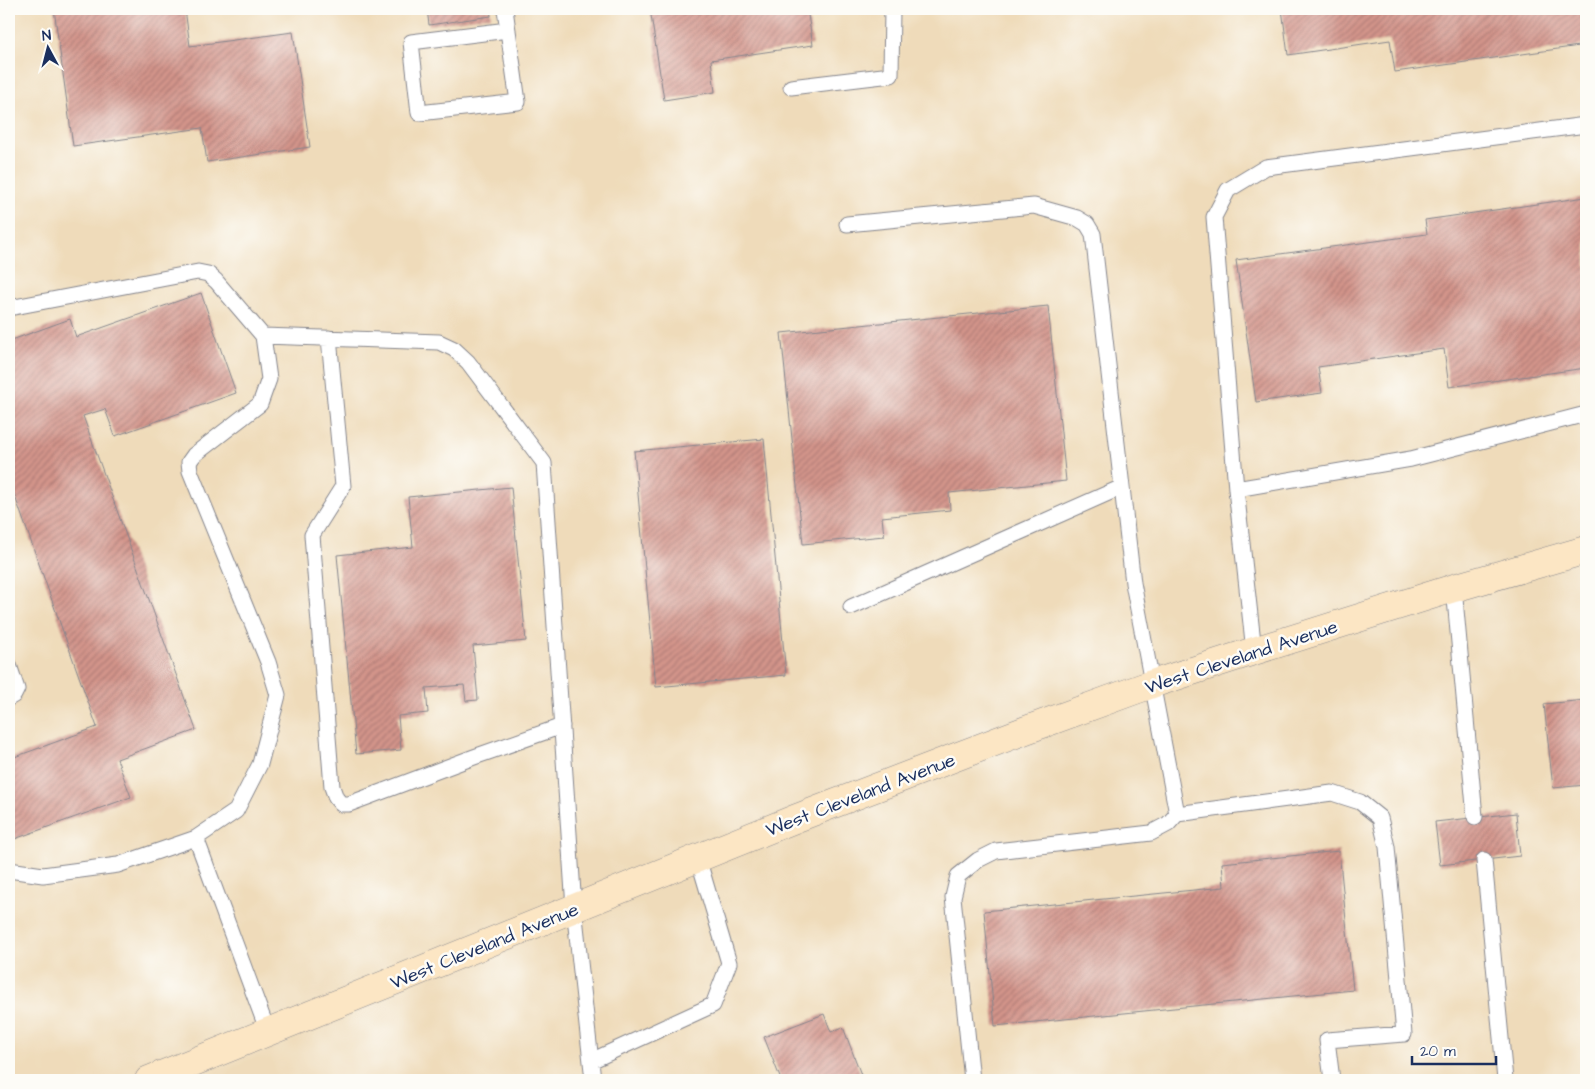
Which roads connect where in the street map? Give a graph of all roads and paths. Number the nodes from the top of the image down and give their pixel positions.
1 (505, 9) edge
2 (892, 9) edge
3 (508, 30) junction
4 (791, 87) dead end
5 (1586, 125) edge
6 (847, 224) dead end
7 (9, 308) edge
8 (263, 336) junction
9 (329, 338) junction
10 (1586, 414) edge
11 (1122, 487) junction
12 (1236, 489) junction
13 (1586, 550) edge
14 (1454, 588) junction
15 (851, 607) dead end
16 (1254, 652) junction
17 (9, 665) edge
18 (1152, 684) junction
19 (9, 698) edge
20 (562, 726) junction
21 (1177, 814) junction
22 (1475, 817) dead end
23 (196, 838) junction
24 (698, 858) junction
25 (1484, 860) dead end
26 (9, 870) edge
27 (574, 908) junction
28 (268, 1032) junction
29 (591, 1061) junction
30 (149, 1080) edge
31 (593, 1080) edge
32 (972, 1080) edge
33 (1332, 1080) edge
34 (1505, 1080) edge

1 - 3 lane
2 - 4 lane
3 - 3 lane
5 - 12 lane
6 - 11 lane
7 - 8 lane
8 - 9 lane
8 - 23 lane
9 - 20 lane
9 - 20 lane
10 - 12 lane
11 - 15 lane
11 - 18 lane
12 - 16 lane
13 - 14 main road, West Cleveland Avenue
14 - 16 main road, West Cleveland Avenue
14 - 22 lane
16 - 18 main road, West Cleveland Avenue
17 - 19 lane
18 - 21 lane
18 - 24 main road, West Cleveland Avenue
20 - 27 lane
21 - 32 lane
21 - 33 lane
23 - 26 lane
23 - 28 lane
24 - 27 main road, West Cleveland Avenue
24 - 29 lane
25 - 34 lane
27 - 28 main road, West Cleveland Avenue
27 - 29 lane
28 - 30 main road, West Cleveland Avenue
29 - 31 lane

